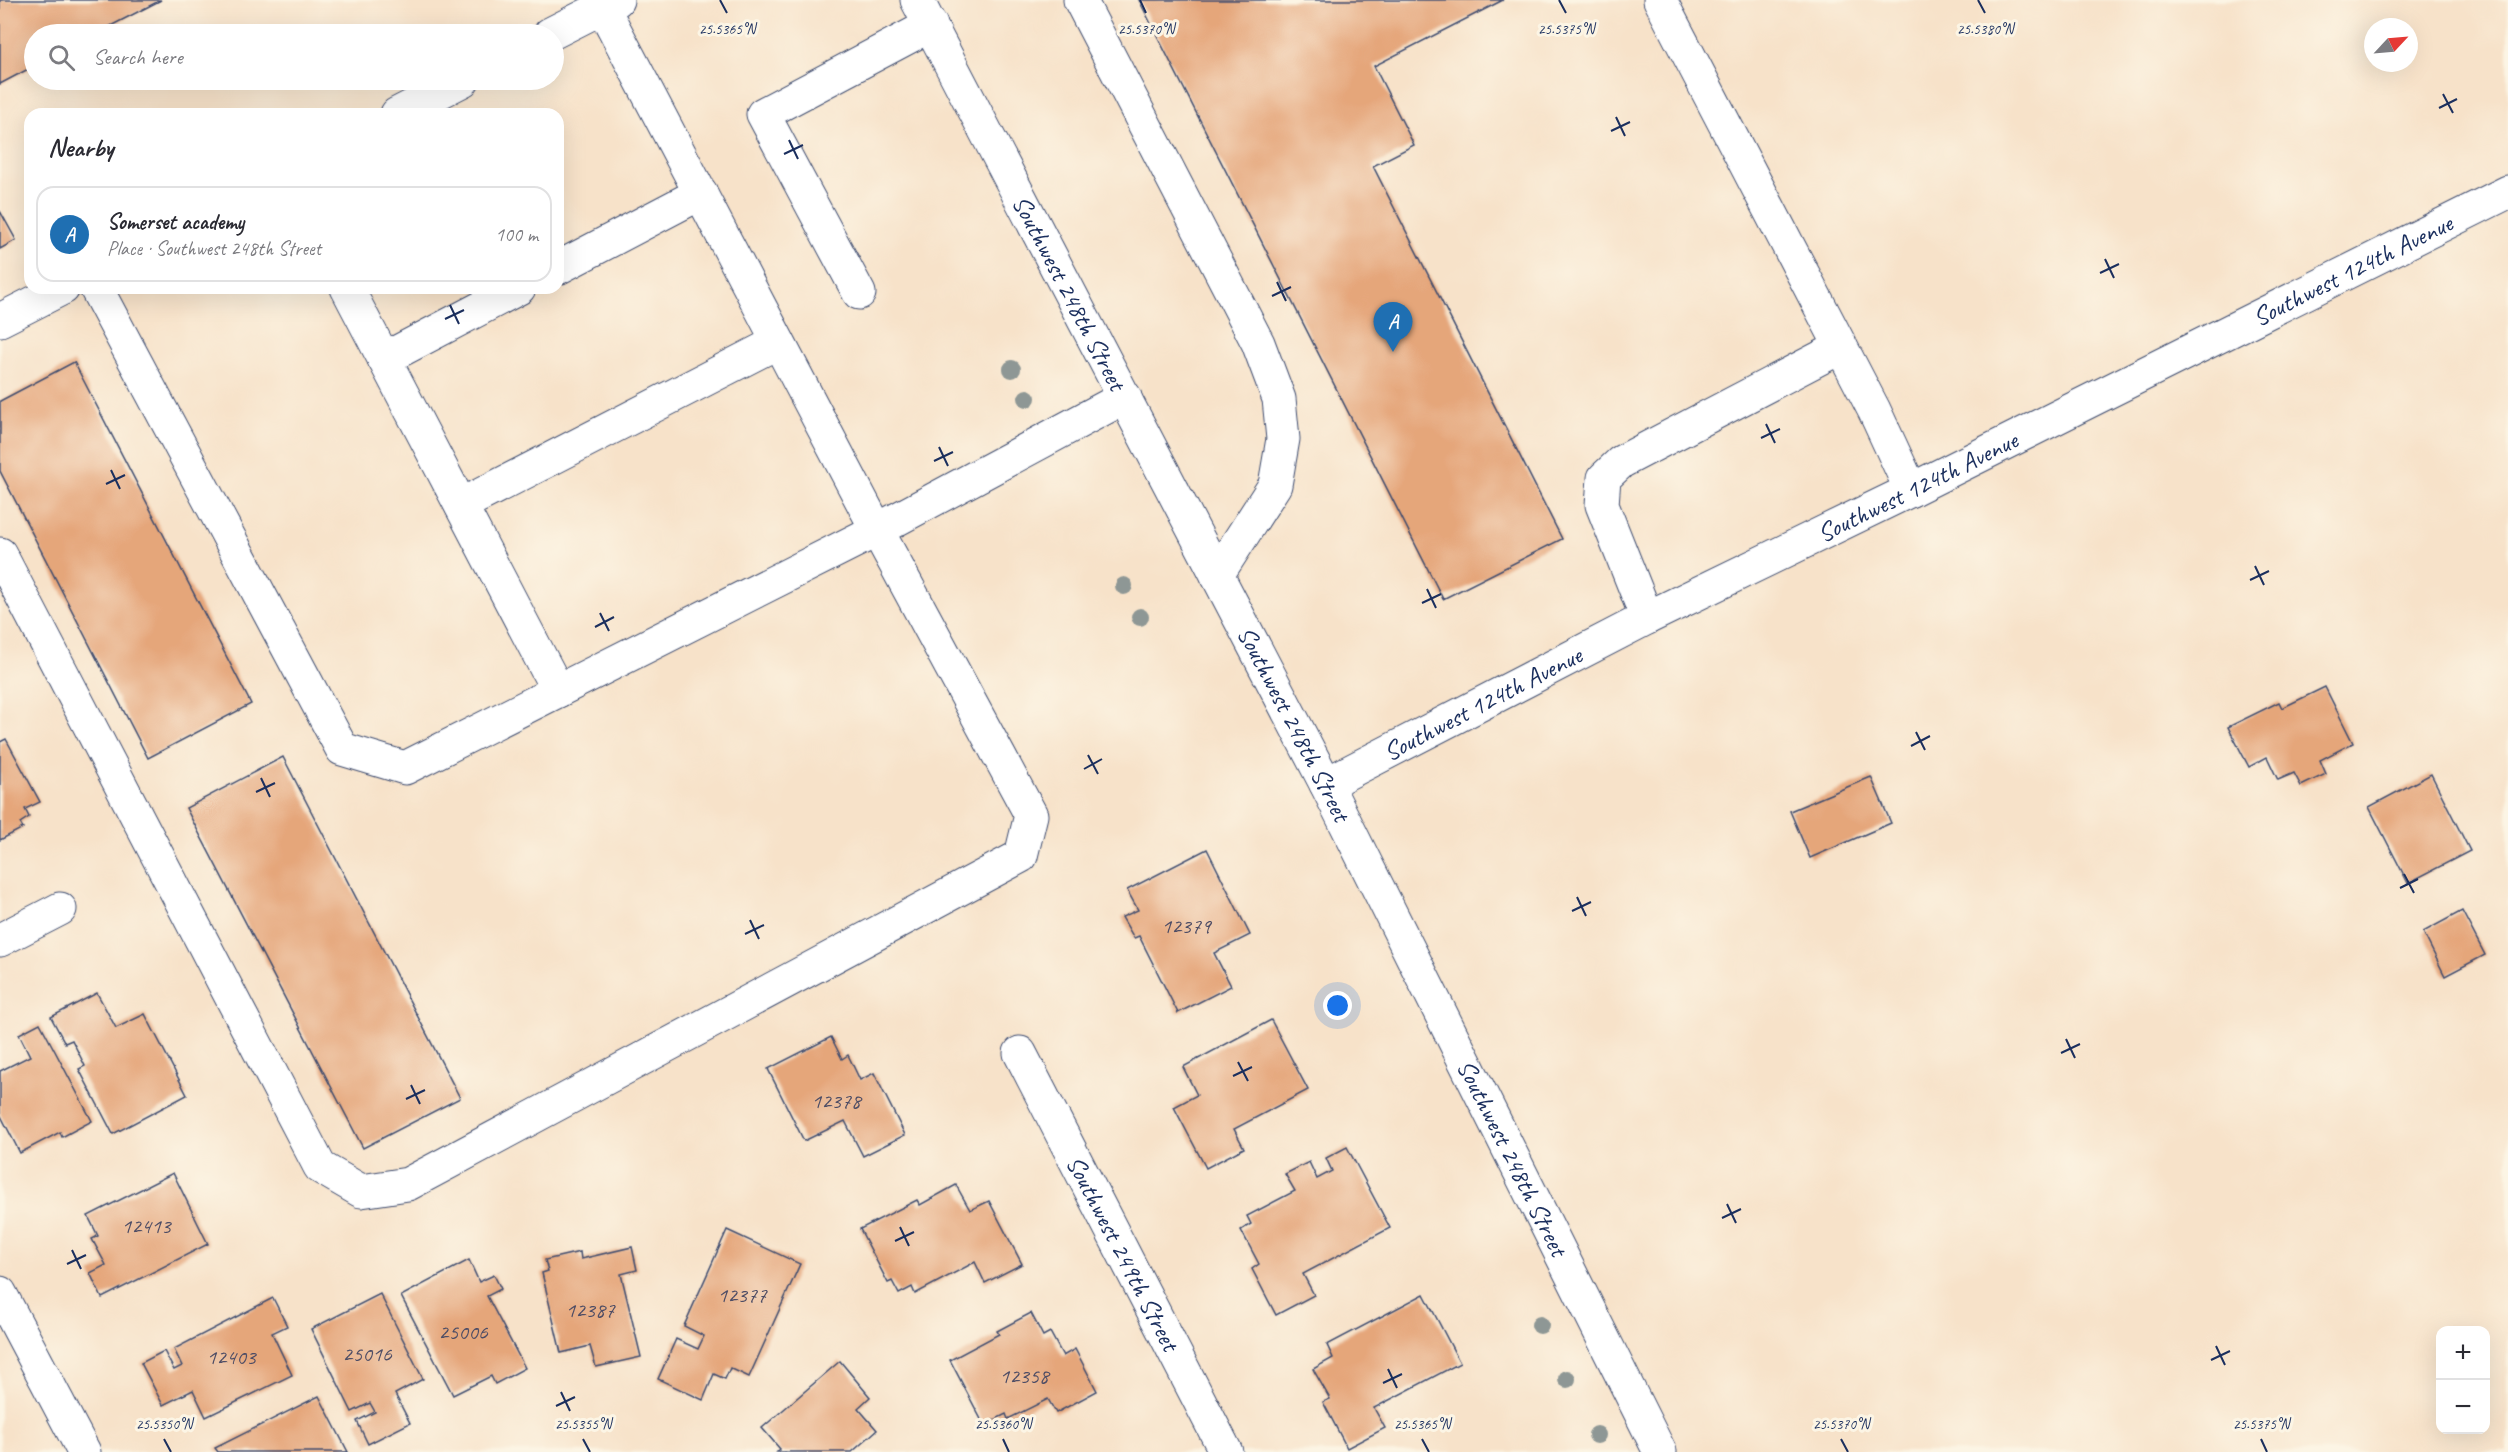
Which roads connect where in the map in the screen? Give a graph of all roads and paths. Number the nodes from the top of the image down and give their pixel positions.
1 (1080, 0) edge
2 (1660, 0) edge
3 (607, 2) edge
4 (924, 13) edge
5 (564, 26) edge
6 (444, 90) edge
7 (409, 108) edge
8 (2508, 192) edge
9 (700, 193) junction
10 (564, 265) edge
11 (859, 293) dead end
12 (52, 294) edge
13 (99, 294) edge
14 (350, 294) edge
15 (508, 294) edge
16 (0, 321) edge
17 (778, 342) junction
18 (1841, 347) junction
19 (384, 359) junction
20 (1125, 397) junction
21 (1911, 490) junction
22 (461, 505) junction
23 (877, 530) junction
24 (1, 558) edge
25 (1217, 575) junction
26 (1647, 618) junction
27 (558, 691) junction
28 (1326, 784) junction
29 (60, 909) dead end
30 (0, 940) edge
31 (1020, 1053) dead end
32 (0, 1293) edge
33 (84, 1452) edge
34 (1226, 1452) edge
35 (1660, 1452) edge

1 - 25 street
2 - 18 street
3 - 5 street
3 - 9 street
4 - 11 street
4 - 20 street, Southwest 248th Street
6 - 7 street
8 - 21 street, Southwest 124th Avenue
9 - 10 street
9 - 17 street
12 - 16 street
13 - 27 street
14 - 19 street
15 - 19 street
17 - 22 street
17 - 23 street
18 - 21 street
18 - 26 street
19 - 22 street
20 - 23 street
20 - 25 street, Southwest 248th Street
21 - 26 street, Southwest 124th Avenue
22 - 27 street
23 - 24 street
23 - 27 street
25 - 28 street, Southwest 248th Street
26 - 28 street, Southwest 124th Avenue
28 - 35 street, Southwest 248th Street
29 - 30 street
31 - 34 street, Southwest 249th Street
32 - 33 street

